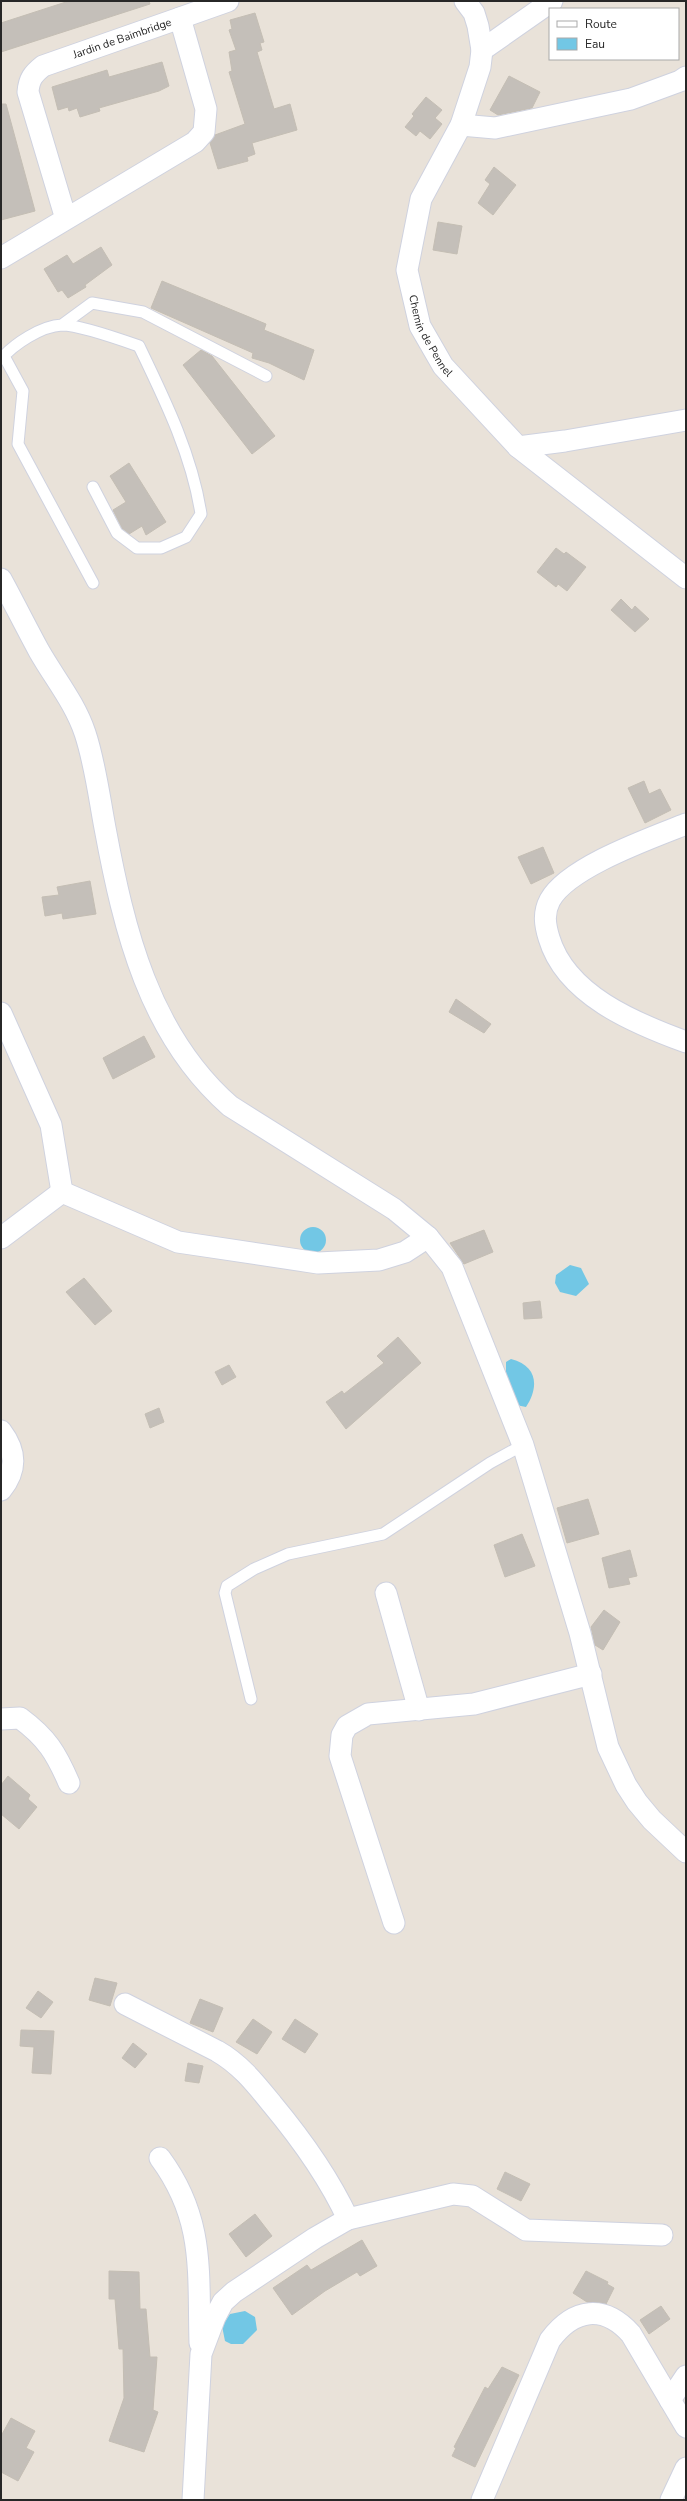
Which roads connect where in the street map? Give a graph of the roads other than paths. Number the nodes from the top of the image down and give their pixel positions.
1 (228, 1) edge
2 (465, 1) edge
3 (552, 1) edge
4 (180, 18) junction
5 (482, 50) junction
6 (686, 76) edge
7 (461, 125) junction
8 (66, 219) junction
9 (1, 258) edge
10 (62, 325) junction
11 (2, 358) edge
12 (266, 376) dead end
13 (686, 420) edge
14 (518, 447) junction
15 (94, 487) dead end
16 (686, 578) edge
17 (1, 579) edge
18 (93, 584) dead end
19 (686, 824) edge
20 (1, 1013) edge
21 (686, 1042) edge
22 (62, 1192) junction
23 (428, 1237) junction
24 (1, 1238) edge
25 (1, 1431) edge
26 (523, 1444) junction
27 (1, 1490) edge
28 (386, 1593) dead end
29 (591, 1674) junction
30 (251, 1699) dead end
31 (418, 1710) junction
32 (1, 1720) edge
33 (69, 1783) dead end
34 (686, 1852) edge
35 (394, 1923) dead end
36 (125, 2004) dead end
37 (160, 2158) dead end
38 (348, 2219) junction
39 (662, 2235) dead end
40 (201, 2354) junction
41 (686, 2376) edge
42 (670, 2400) junction
43 (686, 2427) edge
44 (686, 2468) edge
45 (193, 2500) edge
46 (482, 2500) edge
47 (671, 2500) edge

1 - 4 street
2 - 5 street, Chemin de Pennel
3 - 5 street
4 - 8 street, Jardin de Baimbridge
4 - 8 street, Jardin de Baimbridge
5 - 7 street, Chemin de Pennel
6 - 7 street
7 - 14 street, Chemin de Pennel
8 - 9 street, Jardin de Baimbridge
10 - 11 lane
10 - 12 lane
10 - 15 lane
11 - 18 lane
13 - 14 street
14 - 16 street, Chemin de Pennel
17 - 23 street
19 - 21 street
20 - 22 street
22 - 23 street
22 - 24 street
23 - 26 street
25 - 27 street
26 - 29 street
26 - 30 lane
28 - 31 street
29 - 31 street
29 - 34 street
31 - 35 street
32 - 33 street
36 - 38 street
37 - 40 street
38 - 39 street
38 - 40 street
40 - 45 street
41 - 42 street
42 - 43 street
42 - 46 street
44 - 47 street

